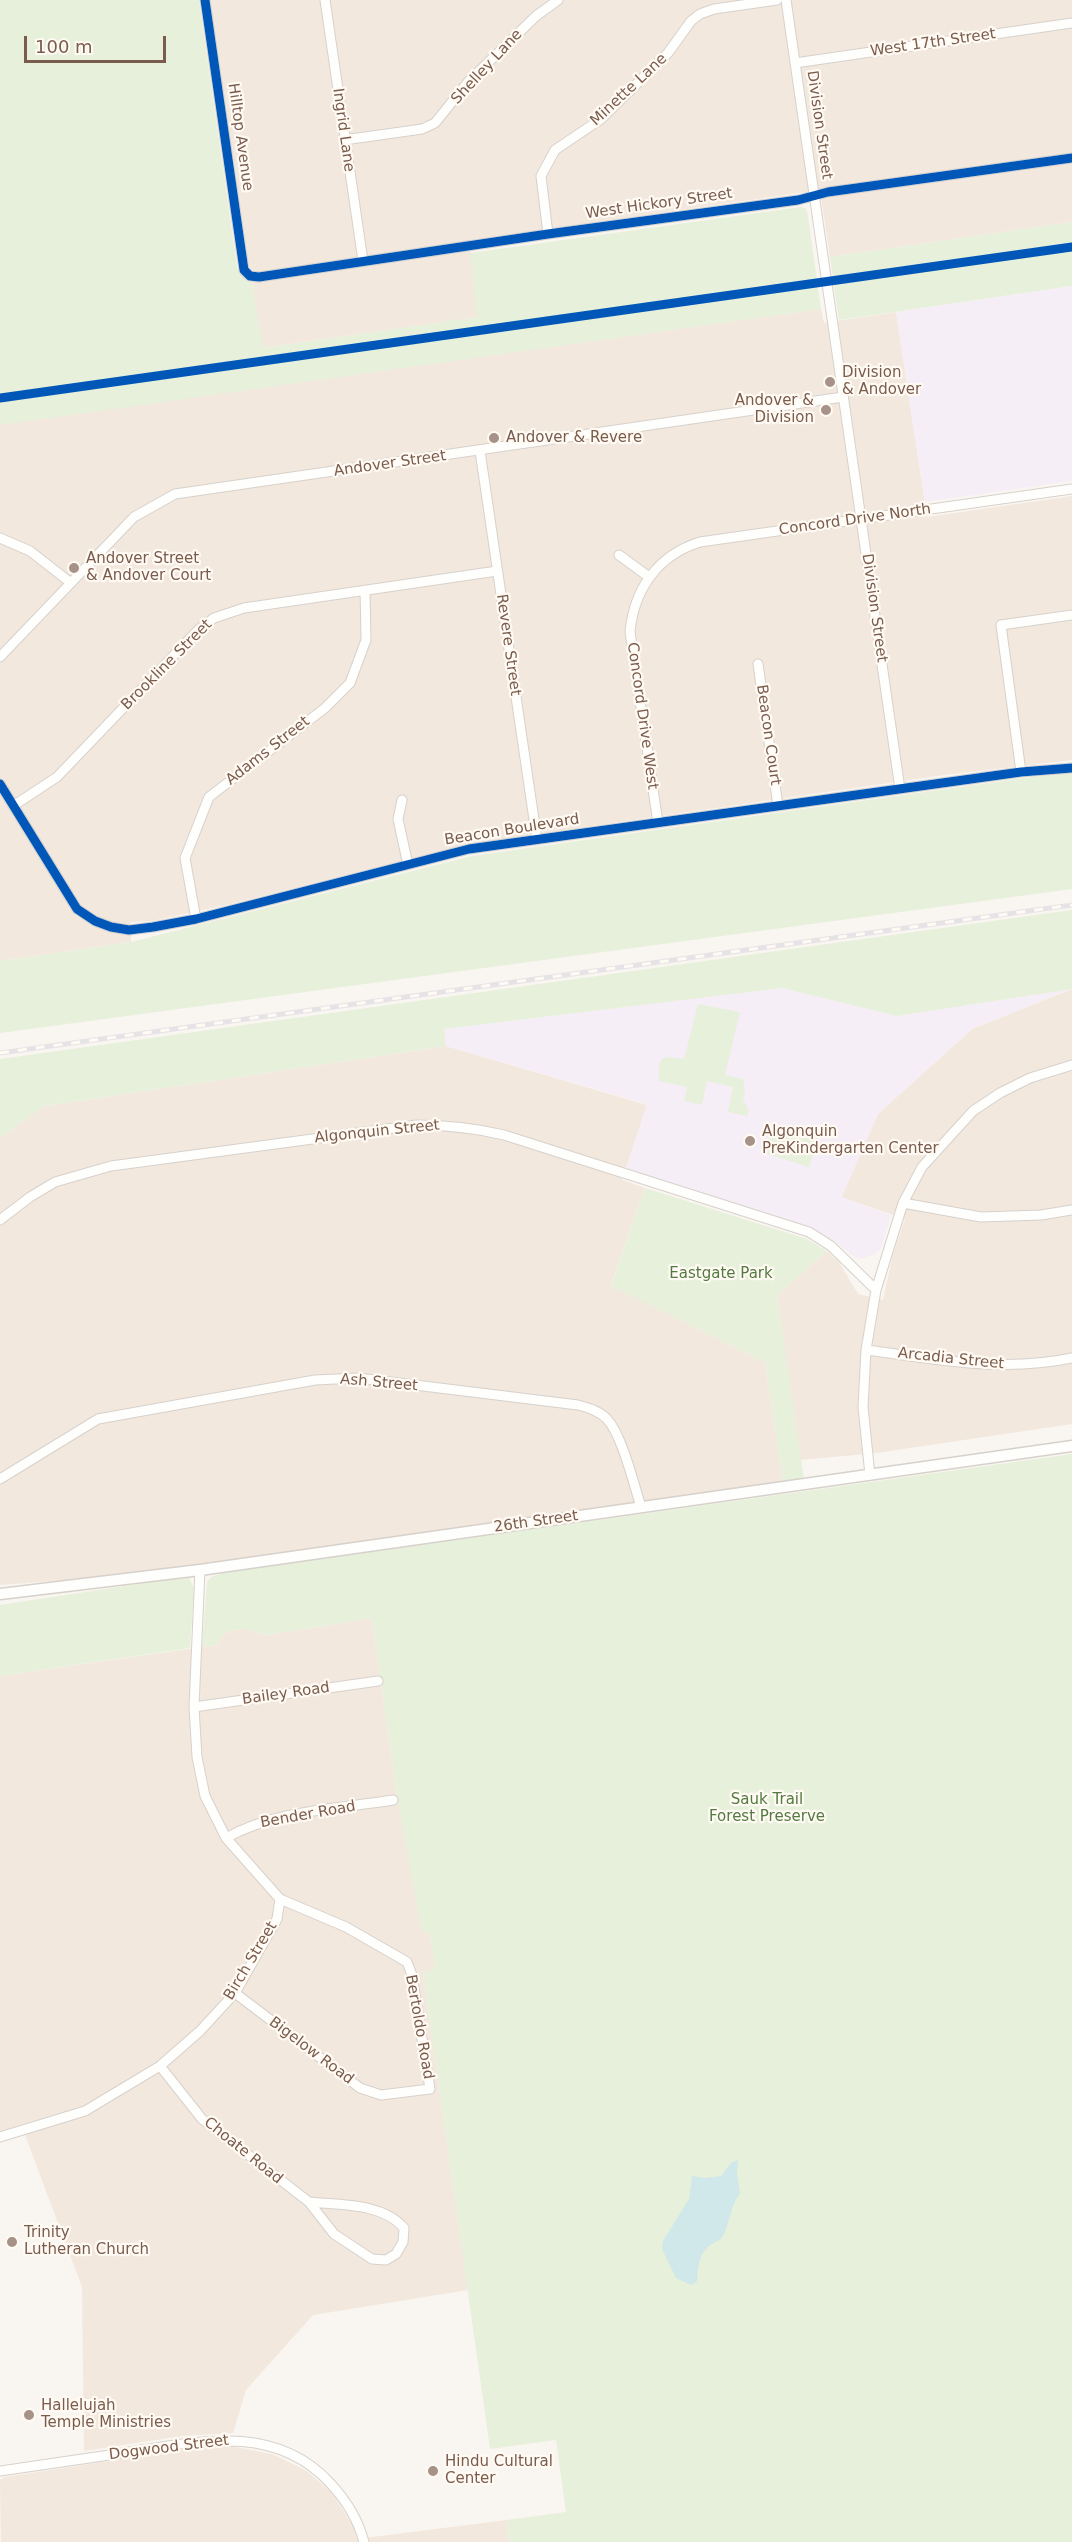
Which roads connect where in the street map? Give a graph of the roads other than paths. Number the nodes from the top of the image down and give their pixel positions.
1 (205, 0) edge
2 (325, 0) edge
3 (558, 0) edge
4 (777, 0) edge
5 (786, 0) edge
6 (1072, 23) edge
7 (795, 63) junction
8 (344, 140) junction
9 (1072, 158) edge
10 (813, 196) junction
11 (548, 234) junction
12 (363, 261) junction
13 (250, 276) joint
14 (843, 398) junction
15 (480, 451) junction
16 (1072, 489) edge
17 (861, 519) junction
18 (0, 538) edge
19 (619, 555) dead end
20 (497, 571) junction
21 (649, 577) junction
22 (71, 583) junction
23 (365, 590) junction
24 (1072, 615) edge
25 (0, 657) edge
26 (758, 664) dead end
27 (1072, 768) edge
28 (1021, 772) junction
29 (0, 784) edge
30 (900, 789) junction
31 (402, 800) dead end
32 (14, 806) junction
33 (778, 806) junction
34 (658, 823) junction
35 (537, 840) junction
36 (408, 865) junction
37 (196, 919) junction
38 (1072, 1065) edge
39 (903, 1203) junction
40 (1072, 1210) edge
41 (0, 1220) edge
42 (876, 1290) junction
43 (866, 1350) junction
44 (1072, 1358) edge
45 (1072, 1446) edge
46 (870, 1475) junction
47 (0, 1479) edge
48 (642, 1507) junction
49 (200, 1570) junction
50 (0, 1594) edge
51 (378, 1681) dead end
52 (194, 1707) junction
53 (393, 1800) dead end
54 (226, 1838) junction
55 (280, 1899) junction
56 (235, 1993) junction
57 (160, 2066) junction
58 (430, 2090) joint
59 (0, 2137) edge
60 (309, 2202) junction
61 (0, 2471) edge
62 (364, 2542) edge

1 - 13 street, Hilltop Avenue
2 - 8 street, Ingrid Lane
3 - 8 street, Shelley Lane
4 - 11 street, Minette Lane
5 - 7 street, Division Street
6 - 7 street, West 17th Street
7 - 10 street, Division Street
8 - 12 street, Ingrid Lane
9 - 10 street, West Hickory Street
10 - 11 street, West Hickory Street
10 - 14 street, Division Street
11 - 12 street, West Hickory Street
12 - 13 street, West Hickory Street
14 - 15 street, Andover Street
14 - 17 street, Division Street
15 - 20 street, Revere Street
15 - 22 street, Andover Street
16 - 17 street, Concord Drive North
17 - 21 street, Concord Drive North
17 - 30 street, Division Street
18 - 22 street
19 - 21 street
20 - 23 street, Brookline Street
20 - 35 street, Revere Street
21 - 34 street, Concord Drive West
22 - 25 street, Andover Street
23 - 32 street, Brookline Street
23 - 37 street, Adams Street
24 - 28 street
26 - 33 street, Beacon Court
27 - 28 street, Beacon Boulevard
28 - 30 street, Beacon Boulevard
29 - 32 street, Beacon Boulevard
30 - 33 street, Beacon Boulevard
31 - 36 street
32 - 37 street, Beacon Boulevard
33 - 34 street, Beacon Boulevard
34 - 35 street, Beacon Boulevard
35 - 36 street, Beacon Boulevard
36 - 37 street, Beacon Boulevard
38 - 39 street
39 - 40 street
39 - 42 street
41 - 42 street, Algonquin Street
42 - 43 street
43 - 44 street, Arcadia Street
43 - 46 street
45 - 46 street, 26th Street
46 - 48 street, 26th Street
47 - 48 street, Ash Street
48 - 49 street, 26th Street
49 - 50 street, 26th Street
49 - 52 street
51 - 52 street, Bailey Road
52 - 54 street
53 - 54 street, Bender Road
54 - 55 street
55 - 56 street, Birch Street
55 - 58 street, Bertoldo Road
56 - 57 street, Birch Street
56 - 58 street, Bigelow Road
57 - 59 street, Birch Street
57 - 60 street, Choate Road
60 - 60 street, Choate Road
61 - 62 street, Dogwood Street

